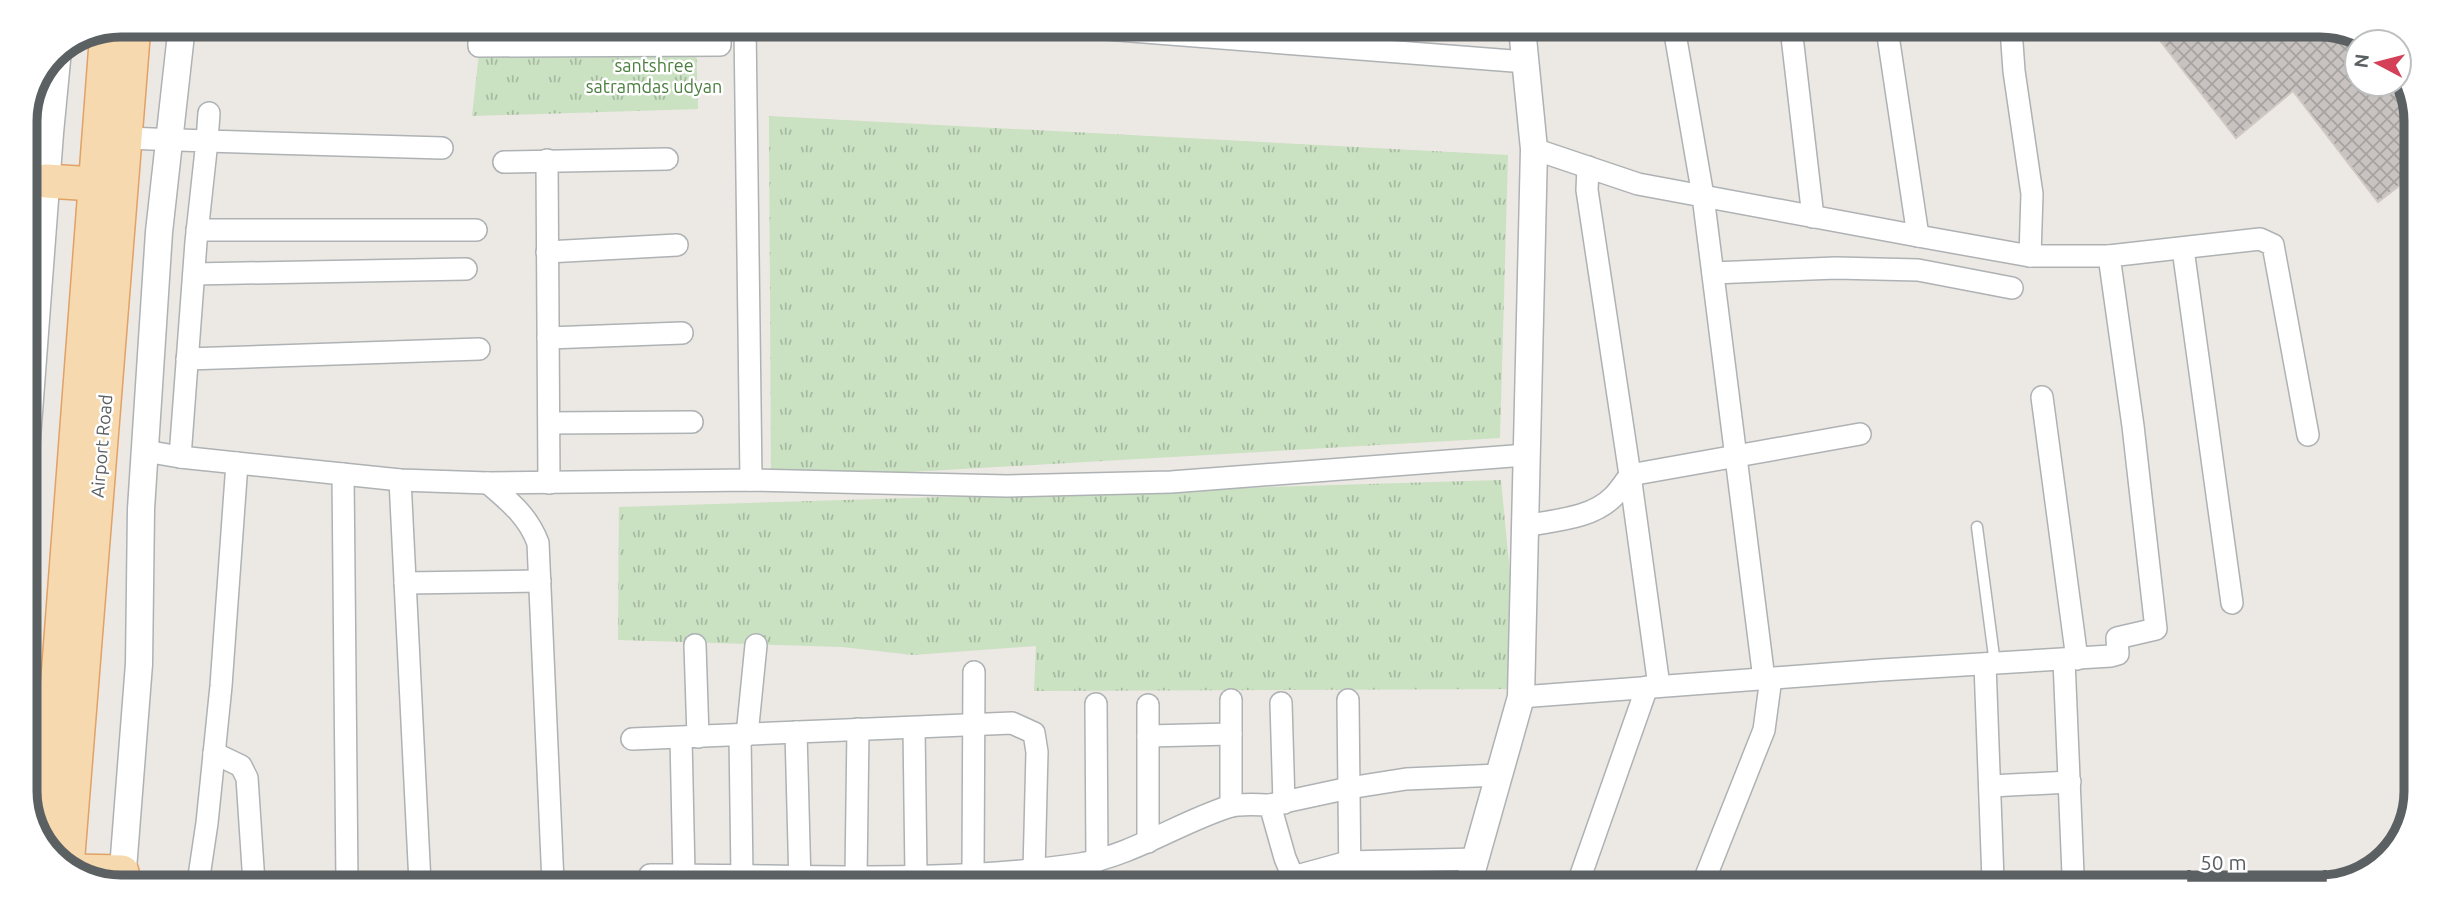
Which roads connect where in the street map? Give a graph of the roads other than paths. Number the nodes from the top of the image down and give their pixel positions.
1 (133, 37) edge
2 (181, 37) edge
3 (479, 37) edge
4 (541, 37) edge
5 (655, 37) edge
6 (720, 37) edge
7 (745, 37) edge
8 (1282, 37) edge
9 (1523, 37) edge
10 (1676, 37) edge
11 (1792, 37) edge
12 (1888, 37) edge
13 (2012, 37) edge
14 (106, 38) edge
15 (1526, 62) junction
16 (56, 67) edge
17 (209, 113) dead end
18 (125, 138) junction
19 (170, 140) junction
20 (206, 141) junction
21 (442, 148) dead end
22 (1534, 149) junction
23 (667, 159) dead end
24 (547, 160) junction
25 (503, 162) dead end
26 (1588, 167) junction
27 (46, 181) junction
28 (95, 184) junction
29 (1703, 196) junction
30 (1812, 217) junction
31 (197, 230) junction
32 (476, 230) dead end
33 (1918, 236) junction
34 (677, 245) dead end
35 (2183, 249) junction
36 (547, 252) junction
37 (2030, 256) junction
38 (2109, 256) junction
39 (466, 269) dead end
40 (1713, 273) junction
41 (194, 274) junction
42 (37, 286) edge
43 (2012, 288) dead end
44 (682, 333) dead end
45 (548, 338) junction
46 (479, 349) dead end
47 (187, 359) junction
48 (2042, 397) dead end
49 (692, 422) dead end
50 (549, 423) junction
51 (1860, 435) dead end
52 (2308, 435) dead end
53 (145, 452) junction
54 (1527, 455) junction
55 (1737, 456) junction
56 (180, 457) junction
57 (237, 463) junction
58 (344, 474) junction
59 (1630, 475) junction
60 (400, 480) junction
61 (751, 480) junction
62 (549, 482) junction
63 (488, 483) junction
64 (1525, 526) junction
65 (1977, 527) dead end
66 (540, 582) junction
67 (405, 583) junction
68 (2232, 603) dead end
69 (695, 645) dead end
70 (757, 645) dead end
71 (2071, 659) junction
72 (1990, 664) junction
73 (974, 672) dead end
74 (1768, 678) junction
75 (1653, 687) junction
76 (1521, 697) junction
77 (1231, 700) dead end
78 (1348, 700) dead end
79 (1281, 703) dead end
80 (1096, 705) dead end
81 (1147, 705) dead end
82 (973, 726) junction
83 (914, 728) junction
84 (858, 729) junction
85 (796, 732) junction
86 (1231, 734) junction
87 (743, 736) junction
88 (1148, 736) junction
89 (690, 737) junction
90 (632, 739) dead end
91 (214, 753) junction
92 (1499, 775) junction
93 (2070, 782) junction
94 (1991, 786) junction
95 (1349, 788) junction
96 (1277, 804) junction
97 (1231, 806) junction
98 (47, 830) edge
99 (1148, 842) junction
100 (69, 857) edge
101 (1476, 859) junction
102 (1097, 861) junction
103 (1348, 862) junction
104 (974, 873) junction
105 (684, 874) junction
106 (2073, 874) dead end
107 (122, 875) edge
108 (199, 875) edge
109 (253, 875) edge
110 (347, 875) edge
111 (420, 875) edge
112 (553, 875) edge
113 (650, 875) dead end
114 (742, 875) joint
115 (800, 875) edge
116 (856, 875) edge
117 (916, 875) joint
118 (1003, 875) edge
119 (1032, 875) edge
120 (1040, 875) edge
121 (1286, 875) edge
122 (1306, 875) edge
123 (1349, 875) edge
124 (1471, 875) edge
125 (1581, 875) edge
126 (1706, 875) edge
127 (1993, 875) edge

1 - 18 main road, Airport Road
2 - 19 street
3 - 4 street
5 - 6 street
7 - 61 street
8 - 15 street
9 - 15 street
10 - 29 street
11 - 30 street
12 - 33 street
13 - 37 street
14 - 28 main road, Airport Road
15 - 22 street
16 - 27 street
17 - 20 street
18 - 19 street
18 - 100 main road, Airport Road
19 - 20 street
19 - 53 street
20 - 21 street
20 - 31 street
22 - 26 street
22 - 54 street
23 - 24 street
24 - 25 street
24 - 36 street
26 - 29 street
26 - 59 street
27 - 28 main road
27 - 42 street
28 - 98 main road, Airport Road
29 - 30 street
29 - 40 street
30 - 33 street
31 - 32 street
31 - 41 street
33 - 37 street
34 - 36 street
35 - 38 street
35 - 52 street
35 - 68 street
36 - 45 street
37 - 38 street
38 - 71 street
39 - 41 street
40 - 43 street
40 - 55 street
41 - 47 street
44 - 45 street
45 - 50 street
46 - 47 street
47 - 56 street
48 - 71 street
49 - 50 street
50 - 62 street
51 - 55 street
53 - 56 street
53 - 107 street
54 - 61 street
54 - 64 street
55 - 59 street
55 - 74 street
56 - 57 street
57 - 58 street
57 - 91 street
58 - 60 street
58 - 110 street
59 - 64 street
59 - 75 street
60 - 63 street
60 - 67 street
61 - 62 street
62 - 63 street
63 - 66 street
64 - 76 street
65 - 72 lane
66 - 67 street
66 - 112 street
67 - 111 street
69 - 89 street
70 - 87 street
71 - 72 street
71 - 93 street
72 - 74 street
72 - 94 street
73 - 82 street
74 - 75 street
74 - 126 street
75 - 76 street
75 - 125 street
76 - 92 street
77 - 86 street
78 - 95 street
79 - 96 street
80 - 102 street
81 - 88 street
82 - 83 street
82 - 104 street
82 - 119 street
83 - 84 street
83 - 117 street
84 - 85 street
84 - 116 street
85 - 87 street
85 - 115 street
86 - 88 street
86 - 97 street
87 - 89 street
87 - 114 street
88 - 99 street
89 - 90 street
89 - 105 street
91 - 108 street
91 - 109 street
92 - 95 street
92 - 101 street
93 - 94 street
93 - 106 street
94 - 127 street
95 - 96 street
95 - 103 street
96 - 97 street
96 - 121 street
97 - 99 street
99 - 102 street
101 - 103 street
101 - 124 street
102 - 120 street
103 - 122 street
103 - 123 street
104 - 117 street
104 - 118 street
105 - 113 street
105 - 114 street

